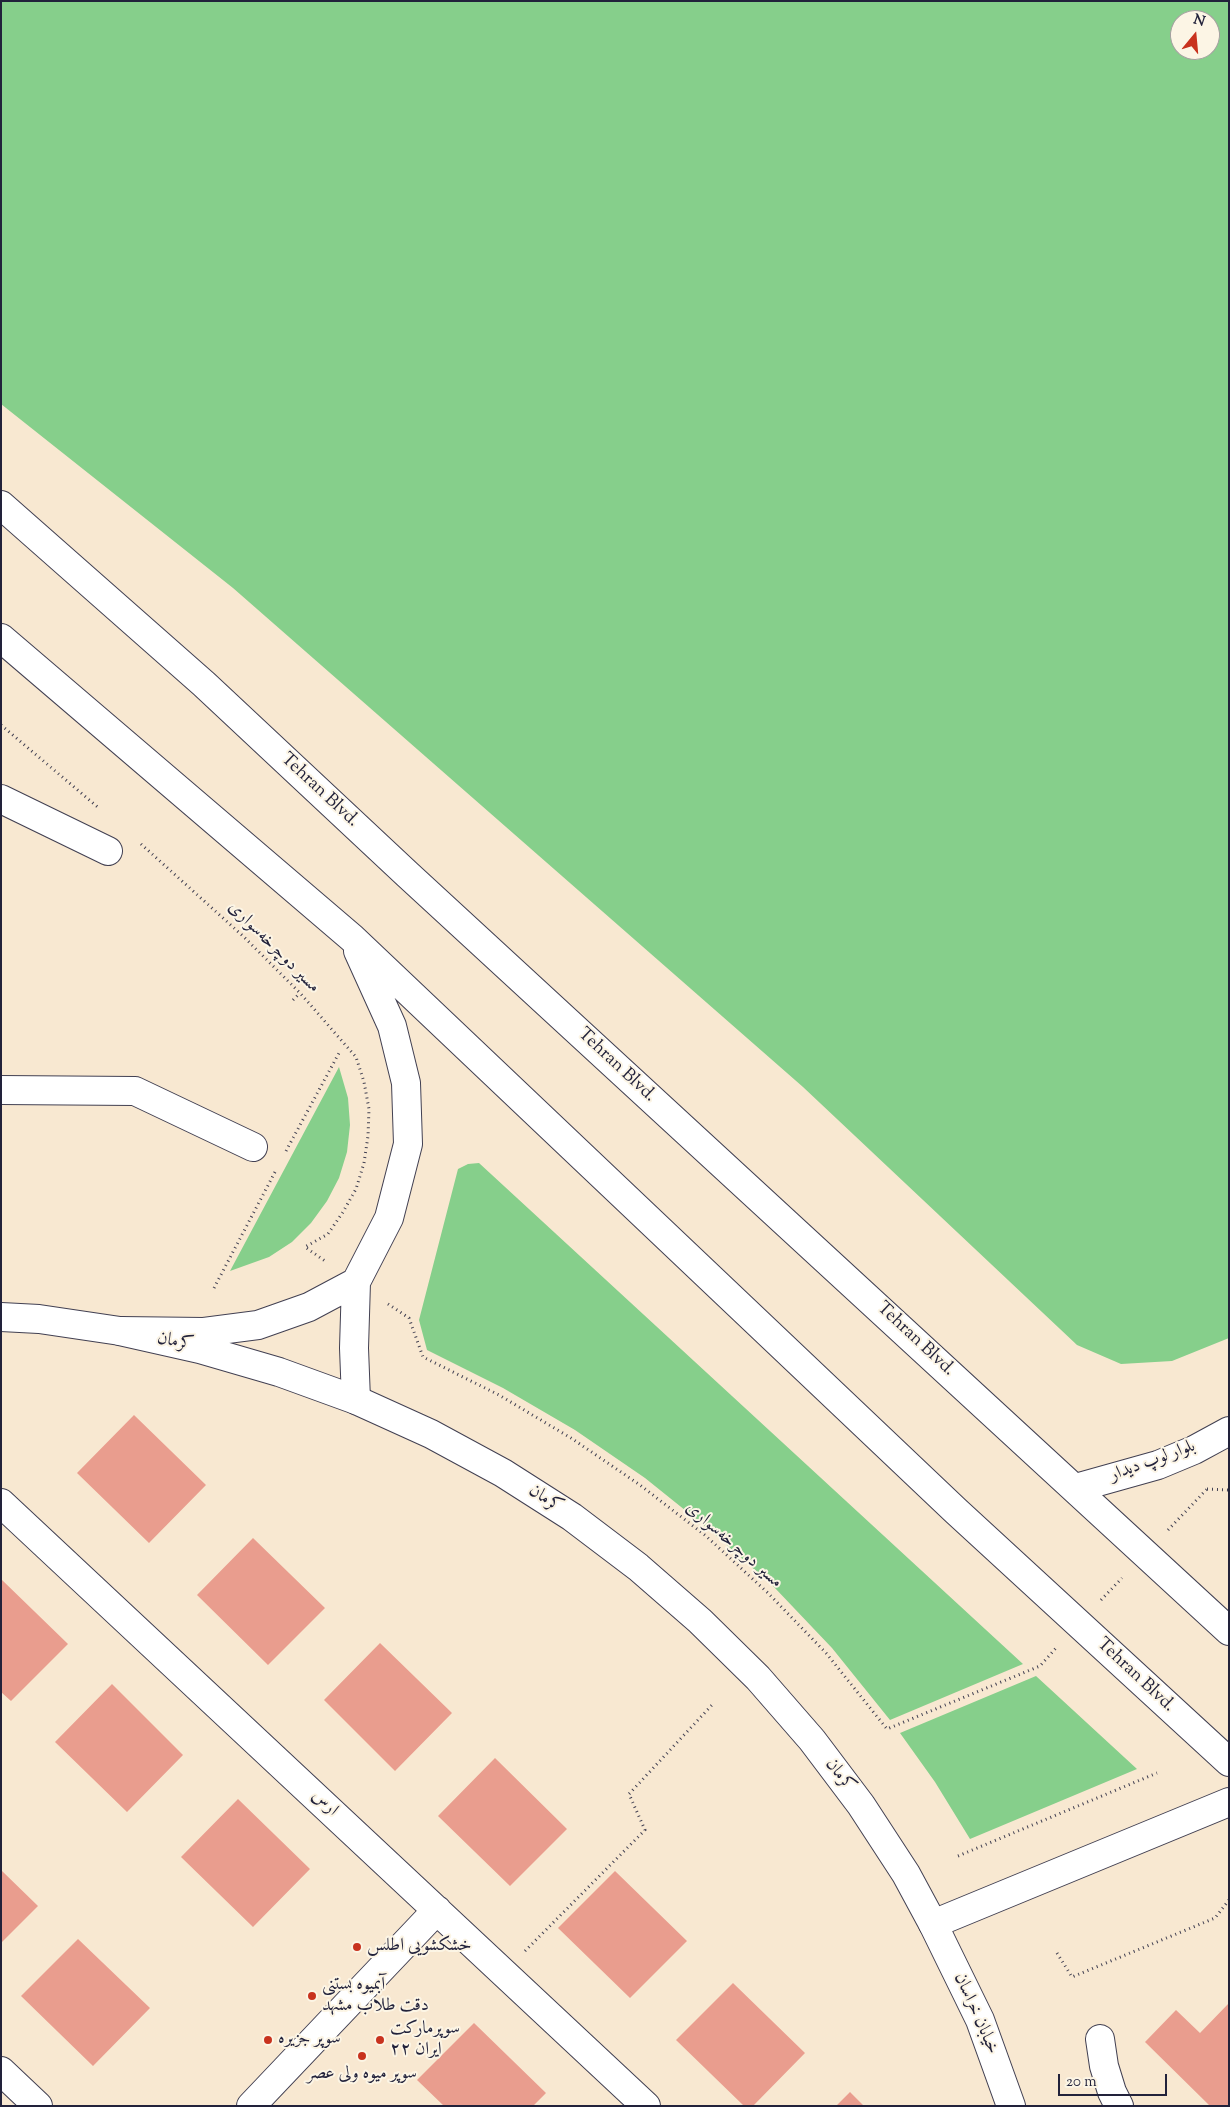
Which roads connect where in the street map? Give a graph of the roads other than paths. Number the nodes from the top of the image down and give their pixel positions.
1 (1, 505) edge
2 (1, 638) edge
3 (1, 799) edge
4 (108, 851) dead end
5 (352, 938) junction
6 (1, 1090) edge
7 (253, 1147) dead end
8 (356, 1282) junction
9 (1, 1317) edge
10 (120, 1331) junction
11 (356, 1400) junction
12 (1229, 1431) edge
13 (1076, 1488) junction
14 (1, 1503) edge
15 (1229, 1631) edge
16 (1229, 1762) edge
17 (1229, 1802) edge
18 (437, 1910) junction
19 (933, 1924) junction
20 (1100, 2039) dead end
21 (1, 2071) edge
22 (38, 2106) edge
23 (251, 2106) edge
24 (646, 2106) edge
25 (1011, 2106) edge
26 (1120, 2106) edge

1 - 13 main road, Tehran Blvd.
2 - 5 main road, Tehran Blvd.
3 - 4 main road
5 - 8 main road
5 - 16 main road, Tehran Blvd.
6 - 7 main road
8 - 10 main road
8 - 11 main road
9 - 10 main road, کرمان
10 - 11 main road, کرمان
11 - 19 main road, کرمان
12 - 13 main road, بلوار لوپ دیدار
13 - 15 main road, Tehran Blvd.
14 - 18 main road, ارس
17 - 19 main road
18 - 23 main road
18 - 24 main road, ارس
19 - 25 main road, خیابان خراسان
20 - 26 main road
21 - 22 main road

